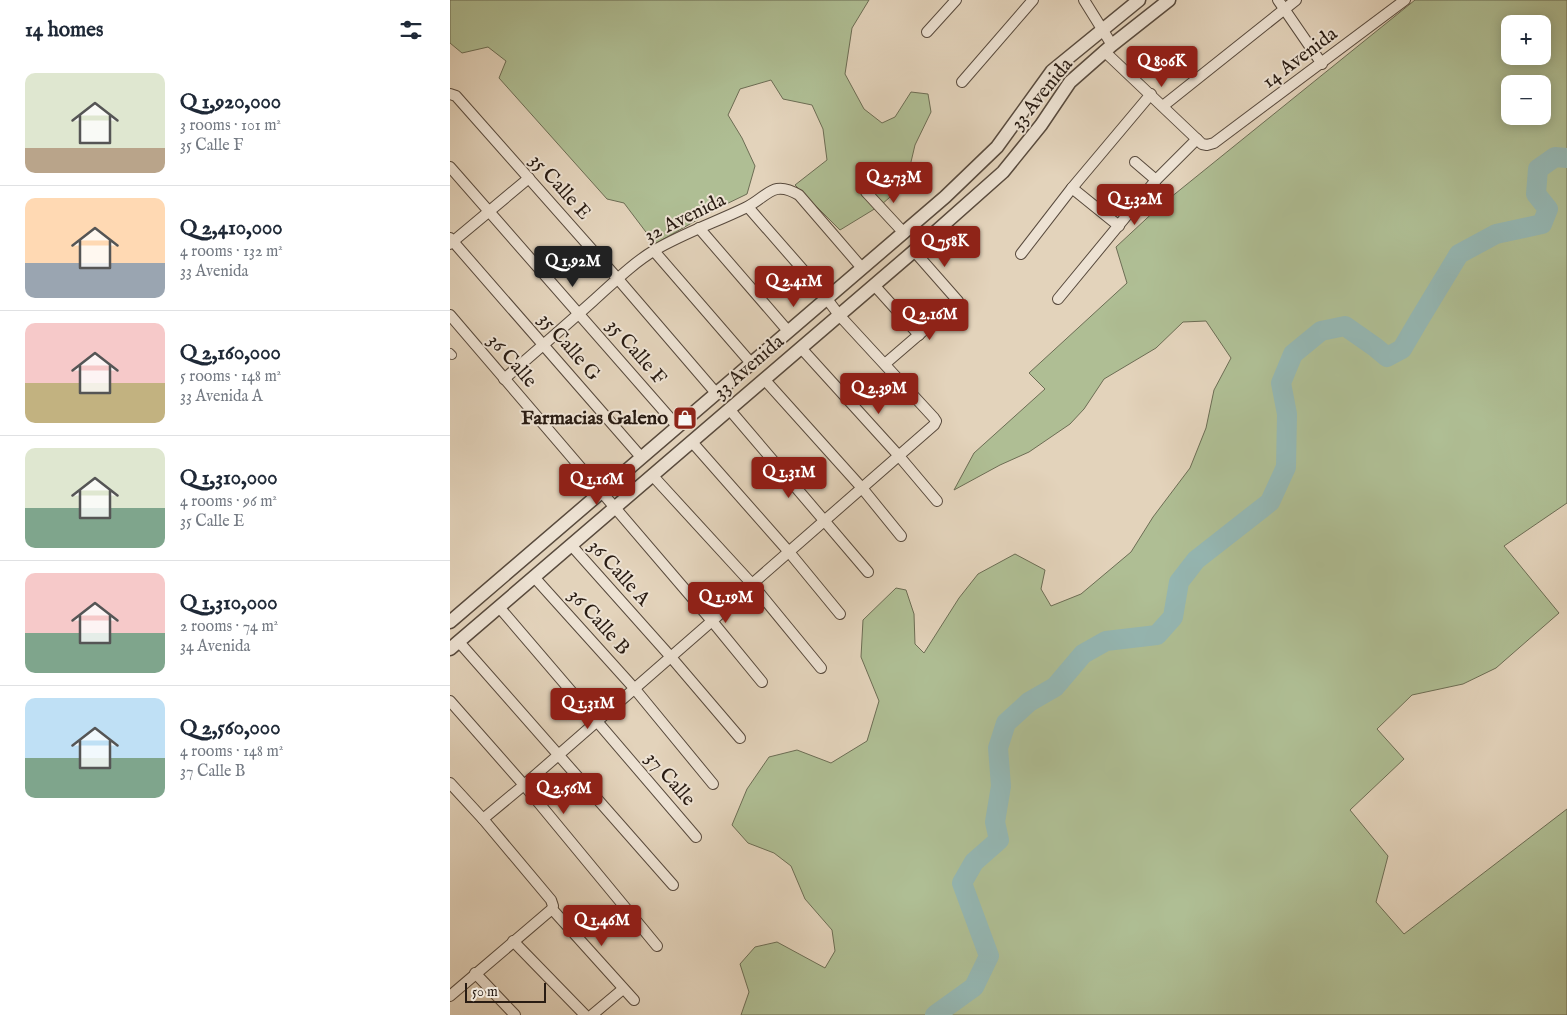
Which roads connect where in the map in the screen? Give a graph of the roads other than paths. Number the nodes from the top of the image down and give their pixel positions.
1 (956, 0) edge
2 (1033, 0) edge
3 (1084, 0) edge
4 (1139, 0) edge
5 (1169, 0) edge
6 (1278, 0) edge
7 (1296, 0) edge
8 (1405, 0) edge
9 (1285, 8) junction
10 (1102, 29) junction
11 (927, 32) dead end
12 (1108, 48) junction
13 (1322, 64) junction
14 (962, 82) dead end
15 (1151, 94) junction
16 (453, 95) edge
17 (1163, 106) junction
18 (1198, 139) junction
19 (1135, 162) dead end
20 (450, 167) edge
21 (529, 178) junction
22 (1156, 180) junction
23 (1072, 188) junction
24 (866, 192) dead end
25 (748, 207) junction
26 (489, 210) junction
27 (1119, 226) junction
28 (699, 228) junction
29 (904, 233) junction
30 (451, 241) edge
31 (654, 250) junction
32 (914, 251) junction
33 (1021, 254) dead end
34 (862, 268) junction
35 (618, 279) junction
36 (874, 285) junction
37 (826, 299) junction
38 (1058, 299) dead end
39 (579, 314) junction
40 (839, 315) junction
41 (450, 316) edge
42 (788, 331) junction
43 (919, 335) junction
44 (544, 344) junction
45 (801, 348) junction
46 (751, 363) junction
47 (886, 363) junction
48 (504, 379) junction
49 (764, 380) junction
50 (716, 393) junction
51 (729, 409) junction
52 (678, 426) junction
53 (692, 442) junction
54 (899, 456) junction
55 (641, 457) junction
56 (652, 475) junction
57 (862, 488) junction
58 (601, 491) junction
59 (937, 501) dead end
60 (615, 508) junction
61 (825, 521) junction
62 (900, 536) dead end
63 (571, 545) junction
64 (789, 552) junction
65 (868, 572) dead end
66 (534, 577) junction
67 (752, 584) junction
68 (499, 608) junction
69 (840, 614) dead end
70 (712, 621) junction
71 (450, 622) edge
72 (454, 646) edge
73 (670, 656) junction
74 (821, 668) dead end
75 (762, 682) dead end
76 (634, 688) junction
77 (450, 702) edge
78 (597, 720) junction
79 (740, 738) dead end
80 (558, 754) junction
81 (450, 783) edge
82 (713, 784) dead end
83 (524, 785) junction
84 (483, 819) junction
85 (696, 837) dead end
86 (673, 885) dead end
87 (551, 904) junction
88 (513, 941) junction
89 (657, 946) dead end
90 (476, 973) junction
91 (623, 989) junction
92 (450, 996) edge
93 (634, 1000) dead end
94 (515, 1015) edge
95 (585, 1015) edge
96 (592, 1015) edge

1 - 11 street
2 - 14 street
3 - 10 street
4 - 10 street, 33 Avenida
5 - 12 street, 33 Avenida
6 - 9 street
7 - 9 street
8 - 13 street, 14 Avenida
9 - 13 street
9 - 17 street
10 - 12 street
10 - 29 street, 33 Avenida
12 - 15 street
12 - 32 street, 33 Avenida
13 - 18 street, 14 Avenida
15 - 17 street
15 - 23 street
16 - 21 street, 35 Calle E
17 - 18 street
18 - 22 street
19 - 22 street
20 - 26 street, 35 Calle F
21 - 26 street
21 - 35 street, 35 Calle E
22 - 27 street
23 - 27 street
23 - 33 street
24 - 29 street
25 - 28 street, 32 Avenida
25 - 34 street, 32 Avenida
25 - 37 street
26 - 30 street
26 - 39 street, 35 Calle F
27 - 38 street
28 - 31 street, 32 Avenida
28 - 42 street
29 - 34 street, 33 Avenida
30 - 44 street, 35 Calle G
31 - 35 street, 32 Avenida
31 - 46 street
32 - 36 street, 33 Avenida
32 - 43 street
34 - 37 street, 33 Avenida
35 - 39 street, 32 Avenida
35 - 50 street, 35 Calle E
36 - 40 street, 33 Avenida
36 - 43 street
37 - 40 street
37 - 42 street, 33 Avenida
39 - 44 street, 32 Avenida
39 - 52 street, 35 Calle F
40 - 45 street, 33 Avenida
40 - 47 street
41 - 48 street, 36 Calle
42 - 46 street, 33 Avenida
43 - 47 street
44 - 48 street, 32 Avenida
44 - 55 street, 35 Calle G
45 - 49 street, 33 Avenida
45 - 54 street
46 - 50 street, 33 Avenida
47 - 54 street
48 - 58 street, 36 Calle
49 - 51 street, 33 Avenida
49 - 57 street
50 - 52 street, 33 Avenida
51 - 53 street, 33 Avenida
51 - 61 street
52 - 55 street, 33 Avenida
53 - 56 street, 33 Avenida
53 - 64 street
54 - 57 street
54 - 59 street
55 - 58 street, 33 Avenida
56 - 60 street, 33 Avenida
56 - 67 street
57 - 61 street
57 - 62 street
58 - 60 street, 36 Calle
58 - 71 street, 33 Avenida
60 - 63 street, 33 Avenida
60 - 70 street, 36 Calle
61 - 64 street
61 - 65 street
63 - 66 street, 33 Avenida
63 - 73 street, 36 Calle A
64 - 67 street
64 - 69 street
66 - 68 street, 33 Avenida
66 - 76 street, 36 Calle B
67 - 70 street
67 - 74 street
68 - 72 street, 33 Avenida
68 - 78 street, 37 Calle
70 - 73 street
70 - 75 street, 36 Calle
72 - 80 street
73 - 76 street
73 - 79 street, 36 Calle A
76 - 78 street
76 - 82 street, 36 Calle B
77 - 83 street
78 - 80 street
78 - 85 street, 37 Calle
80 - 83 street
80 - 86 street
81 - 84 street
83 - 84 street
83 - 89 street
84 - 87 street
87 - 88 street
87 - 91 street
88 - 90 street
88 - 95 street
90 - 92 street
90 - 94 street
91 - 93 street
91 - 96 street

